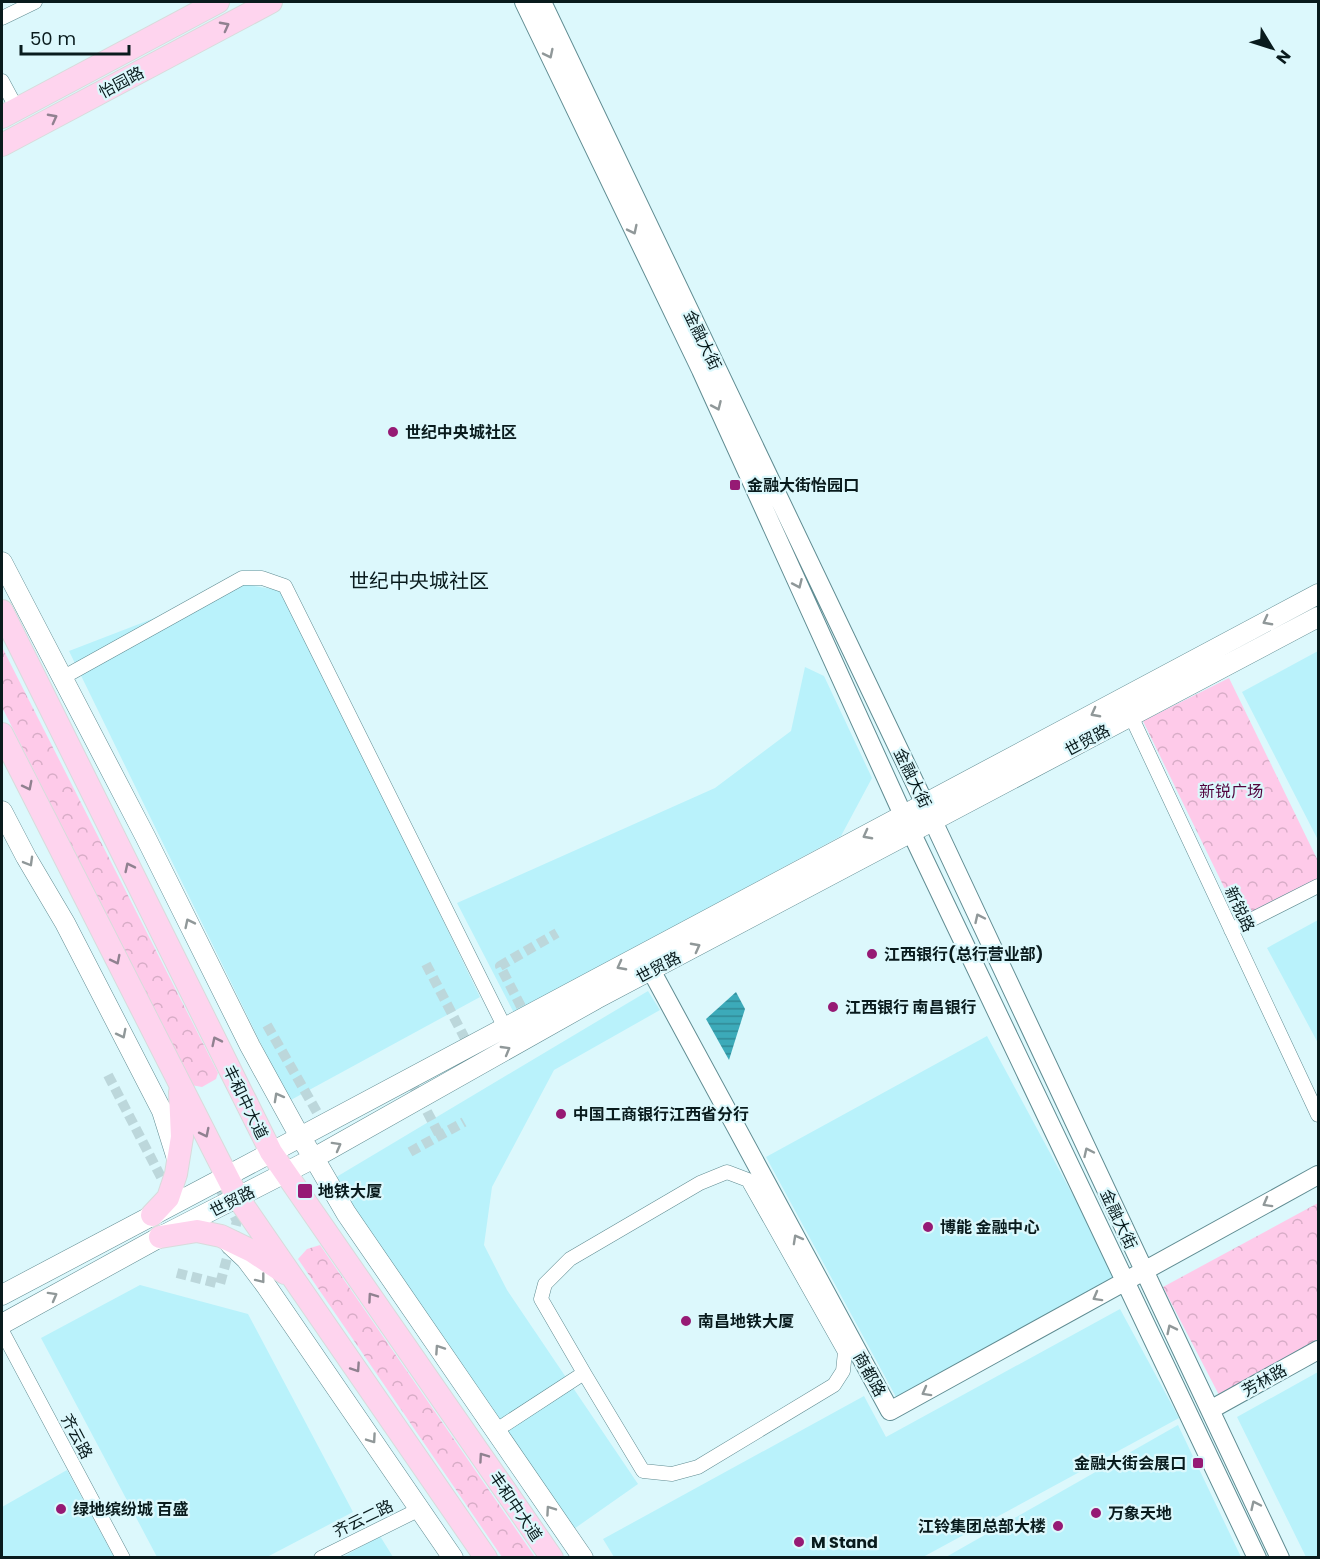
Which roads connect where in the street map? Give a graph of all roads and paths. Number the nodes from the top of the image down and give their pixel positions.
1 (35, 2) edge
2 (218, 2) edge
3 (271, 2) edge
4 (524, 2) edge
5 (542, 2) edge
6 (2, 18) edge
7 (2, 81) edge
8 (9, 113) edge
9 (2, 146) edge
10 (2, 562) edge
11 (1318, 594) edge
12 (2, 611) edge
13 (1318, 617) edge
14 (62, 678) junction
15 (1131, 717) junction
16 (2, 734) edge
17 (2, 811) edge
18 (929, 812) junction
19 (907, 824) junction
20 (1318, 886) edge
21 (1231, 930) junction
22 (651, 970) junction
23 (505, 1028) junction
24 (180, 1085) junction
25 (1318, 1115) edge
26 (300, 1137) junction
27 (271, 1152) junction
28 (314, 1158) junction
29 (178, 1162) junction
30 (286, 1174) junction
31 (1318, 1175) edge
32 (227, 1176) junction
33 (238, 1198) junction
34 (152, 1215) junction
35 (221, 1236) junction
36 (160, 1237) junction
37 (1144, 1271) junction
38 (295, 1279) junction
39 (1125, 1281) junction
40 (2, 1295) edge
41 (2, 1324) edge
42 (2, 1331) edge
43 (1318, 1350) edge
44 (584, 1373) junction
45 (1210, 1410) junction
46 (495, 1431) junction
47 (420, 1509) junction
48 (123, 1557) edge
49 (321, 1557) edge
50 (453, 1557) edge
51 (486, 1557) edge
52 (552, 1557) edge
53 (583, 1557) edge
54 (1257, 1557) edge
55 (1280, 1557) edge

1 - 6 street
2 - 8 main road, 怡园路
9 -> 3 main road, 怡园路
4 -> 19 street, 金融大街
5 - 18 street, 金融大街
7 - 8 street
10 - 14 main road
11 -> 18 main road, 世贸路
27 -> 12 main road, 丰和中大道
13 - 15 main road, 世贸路
14 - 23 street
26 -> 14 main road
15 - 18 main road, 世贸路
15 - 21 street, 新锐路
16 -> 24 main road
17 -> 29 main road
18 - 19 main road, 世贸路
37 -> 18 street, 金融大街
22 -> 19 main road, 世贸路
19 -> 23 main road, 世贸路
19 - 39 street, 金融大街
20 - 21 street
21 - 25 street, 新锐路
28 -> 22 main road, 世贸路
39 -> 22 street, 商都路
23 - 26 main road, 世贸路
24 - 29 main road
24 -> 32 main road
26 - 27 main road, 世贸路
26 - 28 main road
27 - 30 main road, 丰和中大道
27 - 32 main road, 世贸路
28 - 30 main road, 世贸路
46 -> 28 main road
29 - 34 main road
30 - 33 main road, 世贸路
52 -> 30 main road, 丰和中大道
31 -> 37 street, 商都路
32 - 33 main road
32 - 34 main road, 世贸路
33 - 36 main road, 世贸路
33 - 38 main road
34 - 40 main road, 世贸路
35 - 36 main road
35 - 38 main road
35 -> 47 main road
41 -> 36 main road, 世贸路
37 - 39 street, 商都路
45 -> 37 street, 金融大街
38 -> 51 main road
39 - 54 street, 金融大街
42 - 48 street, 齐云路
43 - 45 street, 芳林路
44 - 44 street
44 - 46 street
55 -> 45 street, 金融大街
53 -> 46 main road
47 - 49 street, 齐云二路
47 - 50 main road

